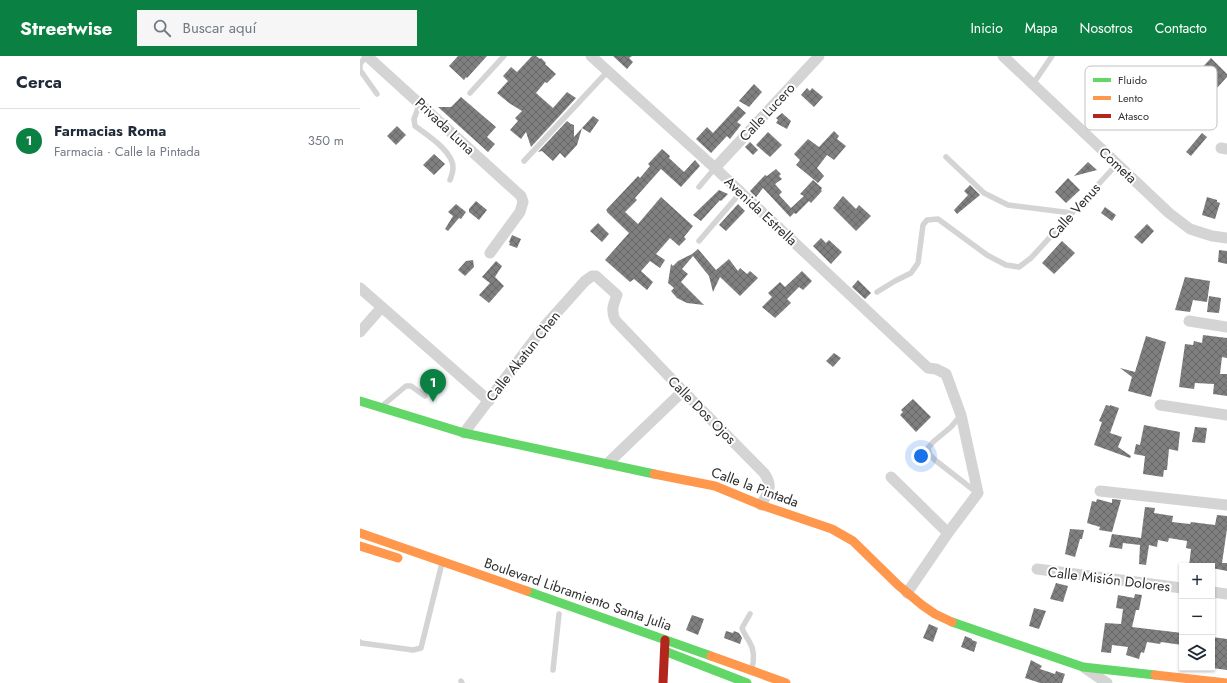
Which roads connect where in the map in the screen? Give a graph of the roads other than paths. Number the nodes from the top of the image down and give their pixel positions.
1 (367, 56) edge
2 (504, 56) edge
3 (591, 56) edge
4 (818, 56) edge
5 (1003, 56) edge
6 (1052, 56) edge
7 (608, 72) junction
8 (1033, 84) junction
9 (470, 93) dead end
10 (377, 94) dead end
11 (420, 102) junction
12 (946, 157) dead end
13 (524, 161) dead end
14 (1117, 164) junction
15 (715, 168) junction
16 (450, 180) dead end
17 (699, 187) dead end
18 (741, 192) junction
19 (1072, 213) junction
20 (1227, 238) edge
21 (699, 241) dead end
22 (490, 253) dead end
23 (585, 281) joint
24 (360, 288) edge
25 (877, 292) dead end
26 (381, 308) junction
27 (1189, 321) dead end
28 (1227, 327) edge
29 (360, 332) edge
30 (682, 391) junction
31 (425, 396) dead end
32 (360, 401) edge
33 (489, 401) junction
34 (1160, 405) dead end
35 (380, 408) junction
36 (961, 415) junction
37 (1227, 415) edge
38 (464, 433) junction
39 (607, 464) junction
40 (891, 477) dead end
41 (1100, 491) dead end
42 (978, 493) junction
43 (761, 505) junction
44 (1227, 506) edge
45 (360, 533) edge
46 (948, 533) junction
47 (360, 546) edge
48 (407, 560) dead end
49 (443, 561) junction
50 (1037, 569) dead end
51 (1179, 588) edge
52 (1215, 592) edge
53 (907, 593) junction
54 (1227, 594) edge
55 (559, 614) dead end
56 (750, 614) dead end
57 (665, 639) junction
58 (360, 642) edge
59 (661, 650) junction
60 (1083, 667) junction
61 (553, 670) dead end
62 (752, 671) junction
63 (664, 683) edge
64 (747, 683) edge
65 (786, 683) edge
66 (1107, 683) edge
67 (1227, 683) edge

1 - 10 lane
1 - 11 street, Privada Luna
2 - 9 lane
3 - 7 street, Avenida Estrella
4 - 15 street, Calle Lucero
5 - 8 street, Cometa
6 - 8 lane
7 - 13 lane
7 - 15 street, Avenida Estrella
8 - 14 street, Cometa
11 - 16 lane
11 - 22 street, Privada Luna
12 - 19 lane
14 - 19 lane, Calle Venus
14 - 20 street, Cometa
15 - 17 lane
15 - 18 street, Avenida Estrella
18 - 21 lane
18 - 36 street, Avenida Estrella
19 - 25 lane, Calle Venus
23 - 30 street, Calle Dos Ojos
23 - 33 street, Calle Akatun Chen
24 - 26 street
26 - 29 street
26 - 33 street
27 - 28 street
30 - 39 street
30 - 43 street, Calle Dos Ojos
31 - 35 lane
32 - 35 street, Calle la Pintada
33 - 38 street, Calle Akatun Chen
34 - 37 street
35 - 38 street, Calle la Pintada
36 - 42 street
36 - 42 lane
38 - 39 street, Calle la Pintada
39 - 43 street, Calle la Pintada
40 - 46 street
41 - 44 street
42 - 46 street
43 - 53 street, Calle la Pintada
45 - 49 street, Boulevard Libramiento Santa Julia
46 - 53 street
47 - 48 street
49 - 57 street, Boulevard Libramiento Santa Julia
49 - 58 lane
50 - 51 street, Calle Misión Dolores
52 - 54 street
53 - 60 street, Calle la Pintada
55 - 61 lane
56 - 62 lane
57 - 59 street
57 - 62 street, Boulevard Libramiento Santa Julia
59 - 63 street
59 - 64 street, Boulevard Libramiento Santa Julia
60 - 66 street
60 - 67 street, Calle la Pintada
62 - 65 street, Boulevard Libramiento Santa Julia

